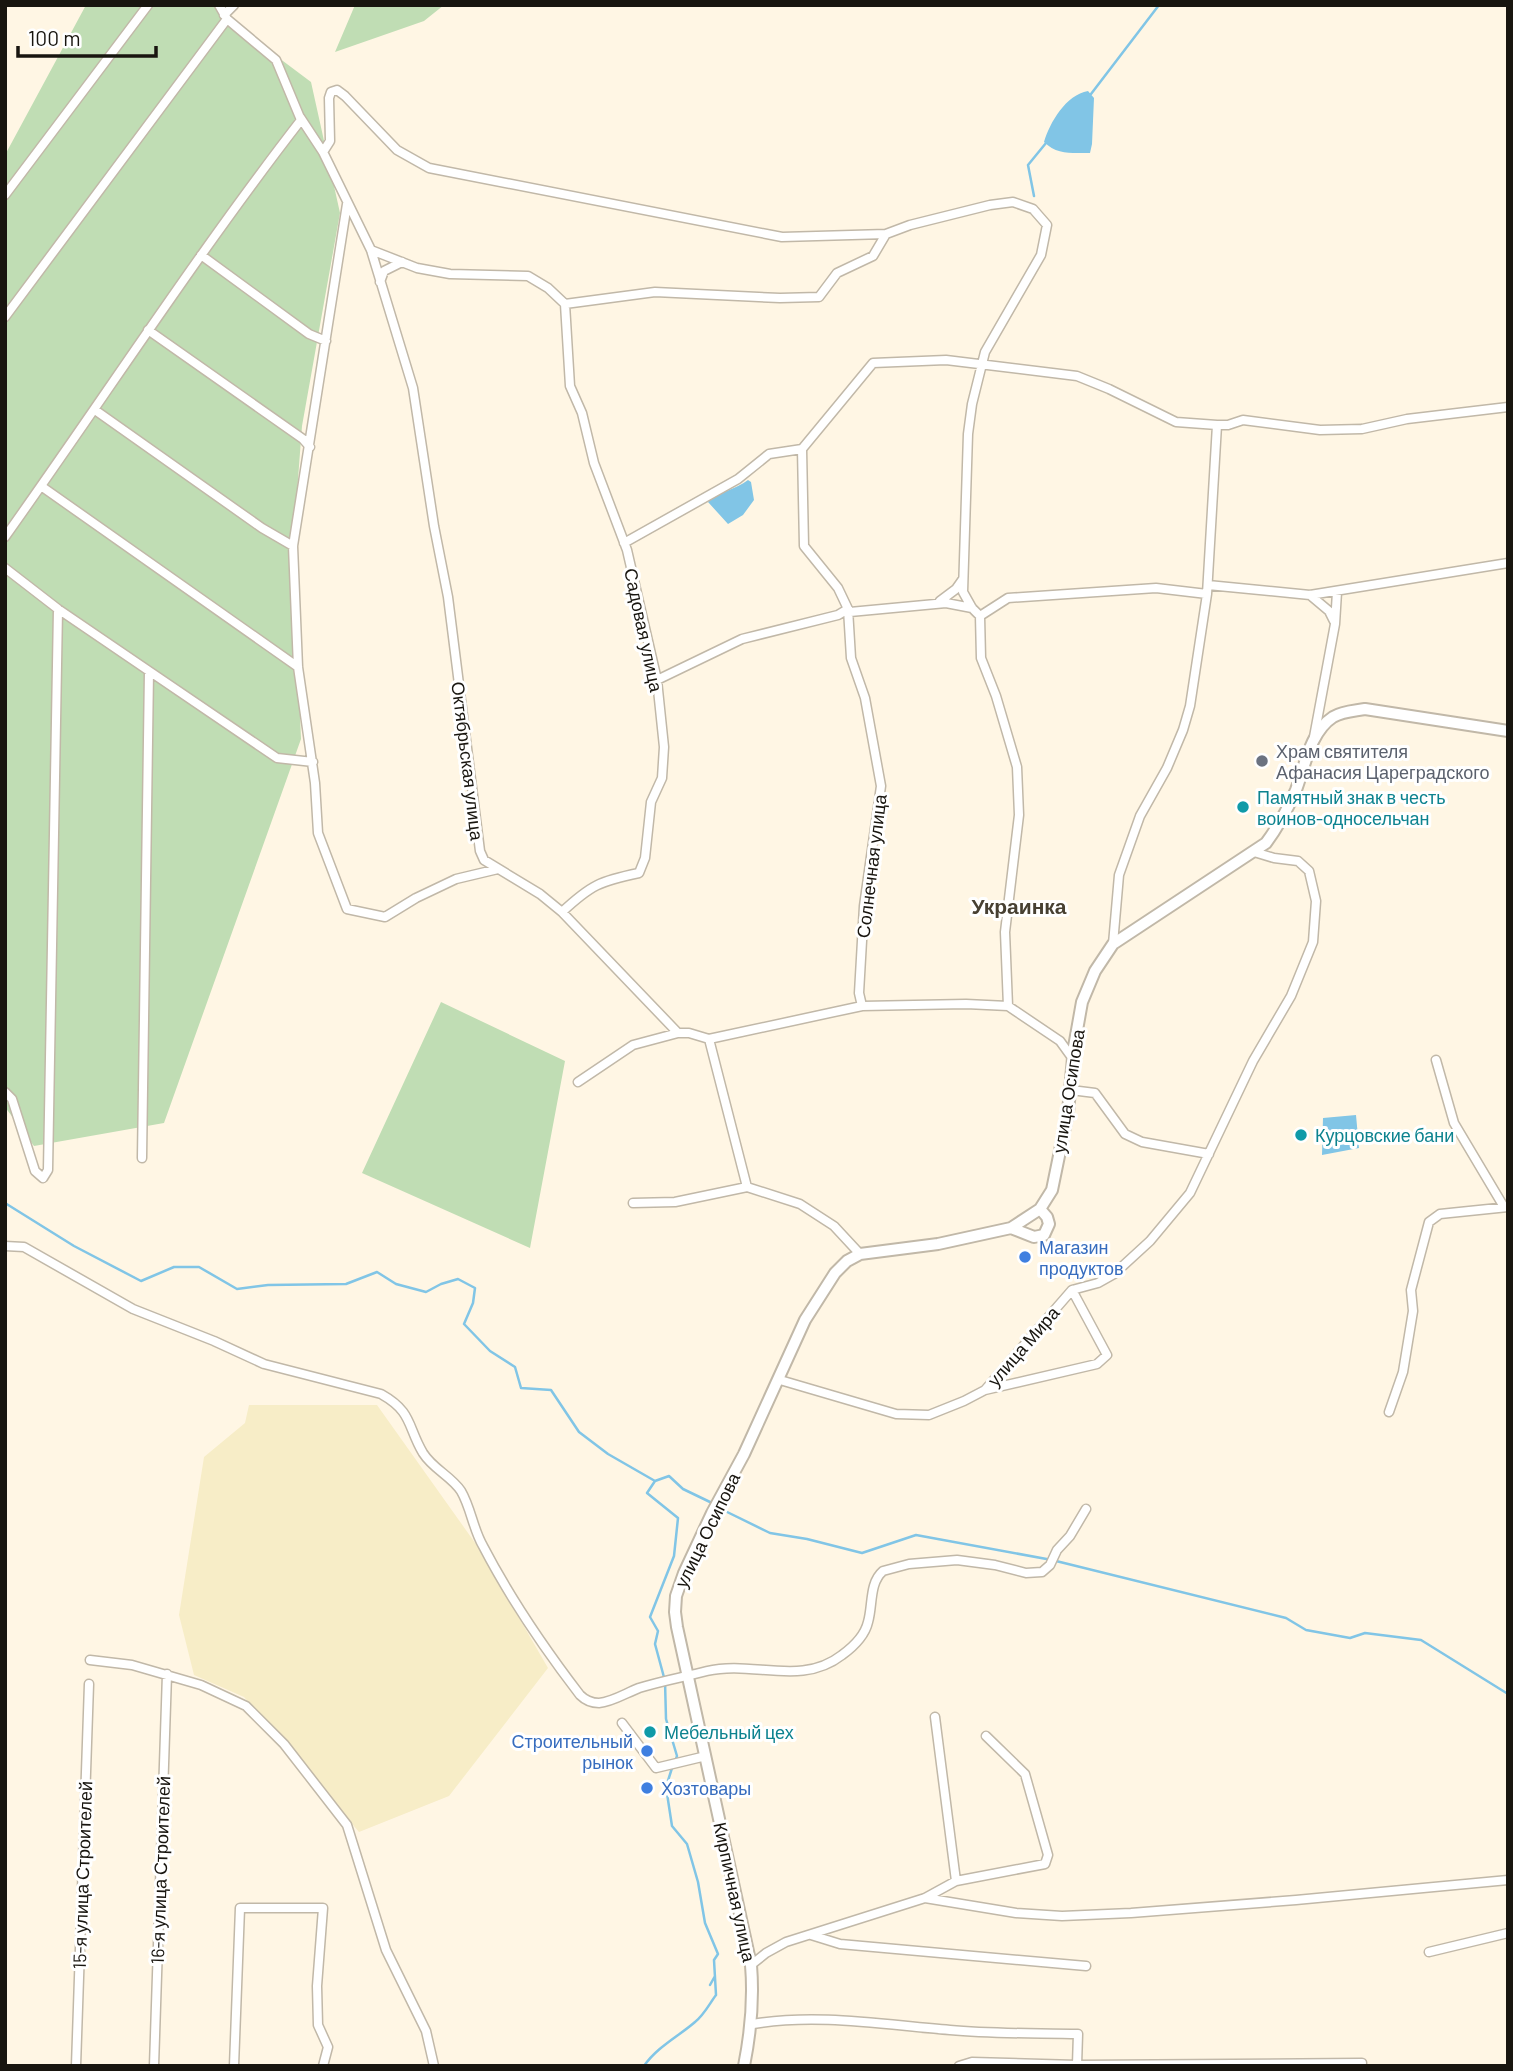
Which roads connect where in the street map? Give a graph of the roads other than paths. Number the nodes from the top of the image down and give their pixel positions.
1 (148, 5) edge
2 (219, 5) edge
3 (234, 5) edge
4 (225, 17) junction
5 (300, 117) junction
6 (323, 152) junction
7 (5, 195) edge
8 (347, 201) junction
9 (886, 234) junction
10 (371, 250) junction
11 (201, 255) junction
12 (402, 262) junction
13 (380, 282) junction
14 (565, 304) junction
15 (5, 317) edge
16 (148, 330) junction
17 (326, 341) junction
18 (982, 365) junction
19 (1508, 407) edge
20 (96, 410) junction
21 (1217, 425) junction
22 (310, 447) junction
23 (802, 449) junction
24 (41, 486) junction
25 (5, 537) edge
26 (624, 543) junction
27 (293, 546) junction
28 (1508, 563) edge
29 (5, 568) edge
30 (964, 578) junction
31 (1207, 589) junction
32 (1337, 592) junction
33 (1311, 595) junction
34 (934, 604) junction
35 (972, 608) junction
36 (58, 609) junction
37 (848, 609) junction
38 (980, 616) junction
39 (1335, 624) junction
40 (298, 667) junction
41 (149, 671) junction
42 (657, 680) junction
43 (1508, 731) edge
44 (1311, 746) junction
45 (313, 762) junction
46 (1254, 852) junction
47 (498, 869) junction
48 (562, 912) junction
49 (1113, 944) junction
50 (862, 1006) junction
51 (1008, 1006) junction
52 (678, 1032) junction
53 (709, 1039) junction
54 (1073, 1059) junction
55 (1436, 1060) dead end
56 (578, 1082) dead end
57 (1071, 1090) junction
58 (5, 1092) edge
59 (1209, 1154) junction
60 (142, 1158) dead end
61 (747, 1187) junction
62 (633, 1203) dead end
63 (1506, 1207) edge
64 (1040, 1209) junction
65 (1011, 1228) junction
66 (5, 1246) edge
67 (860, 1254) junction
68 (1072, 1290) junction
69 (780, 1380) junction
70 (985, 1390) junction
71 (1389, 1412) dead end
72 (1086, 1509) dead end
73 (676, 1596) joint
74 (90, 1660) dead end
75 (167, 1674) junction
76 (690, 1677) junction
77 (89, 1684) dead end
78 (935, 1717) dead end
79 (622, 1723) dead end
80 (986, 1736) dead end
81 (706, 1756) junction
82 (956, 1881) junction
83 (1508, 1881) edge
84 (925, 1898) junction
85 (1508, 1933) edge
86 (811, 1935) junction
87 (1429, 1952) dead end
88 (751, 1965) junction
89 (1086, 1966) dead end
90 (752, 2024) junction
91 (1362, 2063) dead end
92 (1077, 2065) edge
93 (76, 2066) edge
94 (154, 2066) edge
95 (234, 2066) edge
96 (323, 2066) edge
97 (434, 2066) edge
98 (744, 2066) edge
99 (959, 2066) edge

1 - 7 street
2 - 4 street
3 - 4 street
4 - 5 street, Октябрьская улица
4 - 15 street
5 - 6 street, Октябрьская улица
5 - 11 street
6 - 8 street, Октябрьская улица
6 - 9 street
8 - 10 street, Октябрьская улица
8 - 17 street
9 - 14 street
9 - 18 street
10 - 12 street
10 - 13 street, Октябрьская улица
11 - 16 street
11 - 17 street
12 - 13 street
12 - 14 street
13 - 47 street, Октябрьская улица
14 - 26 street, Садовая улица
16 - 20 street
16 - 22 street
17 - 22 street
18 - 21 street
18 - 23 street
18 - 30 street
19 - 21 street
20 - 24 street
20 - 27 street
21 - 31 street
22 - 27 street
23 - 26 street
23 - 37 street, Солнечная улица
24 - 25 street
24 - 40 street
26 - 42 street, Садовая улица
27 - 40 street
28 - 32 street
29 - 36 street
30 - 34 street
30 - 35 street
31 - 33 street
31 - 38 street
31 - 49 street
32 - 33 street
32 - 39 street
33 - 39 street
34 - 35 street
34 - 37 street
35 - 38 street
36 - 41 street
36 - 58 street
37 - 42 street
37 - 50 street, Солнечная улица
38 - 51 street
39 - 44 street
40 - 45 street
41 - 45 street
41 - 60 street
42 - 48 street, Садовая улица
43 - 44 main road, улица Осипова
44 - 46 main road, улица Осипова
45 - 47 street
46 - 49 main road, улица Осипова
46 - 59 street, улица Мира
47 - 48 street, Октябрьская улица
48 - 52 street, Октябрьская улица
49 - 54 main road, улица Осипова
50 - 51 street
50 - 53 street
51 - 54 street
52 - 53 street
52 - 56 street
53 - 61 street
54 - 57 main road, улица Осипова
55 - 63 street
57 - 59 street
57 - 64 main road, улица Осипова
59 - 68 street, улица Мира
61 - 62 street
61 - 67 street
63 - 71 street
64 - 65 main road
64 - 65 main road
65 - 67 main road
66 - 76 street
67 - 69 main road, улица Осипова
68 - 70 street, улица Мира
68 - 70 street
69 - 70 street, улица Мира
69 - 73 main road, улица Осипова
72 - 76 street
73 - 76 main road, Кирпичная улица
74 - 75 street
75 - 94 street, 16-я улица Строителей
75 - 97 street
76 - 81 main road, Кирпичная улица
77 - 93 street, 15-я улица Строителей
78 - 82 street
79 - 81 street
80 - 82 street
81 - 88 main road, Кирпичная улица
82 - 84 street
83 - 84 street
84 - 86 street
85 - 87 street
86 - 88 street
86 - 89 street
88 - 90 main road, Кирпичная улица
90 - 92 street
90 - 98 main road, Кирпичная улица
91 - 92 street
92 - 99 street
95 - 96 street

